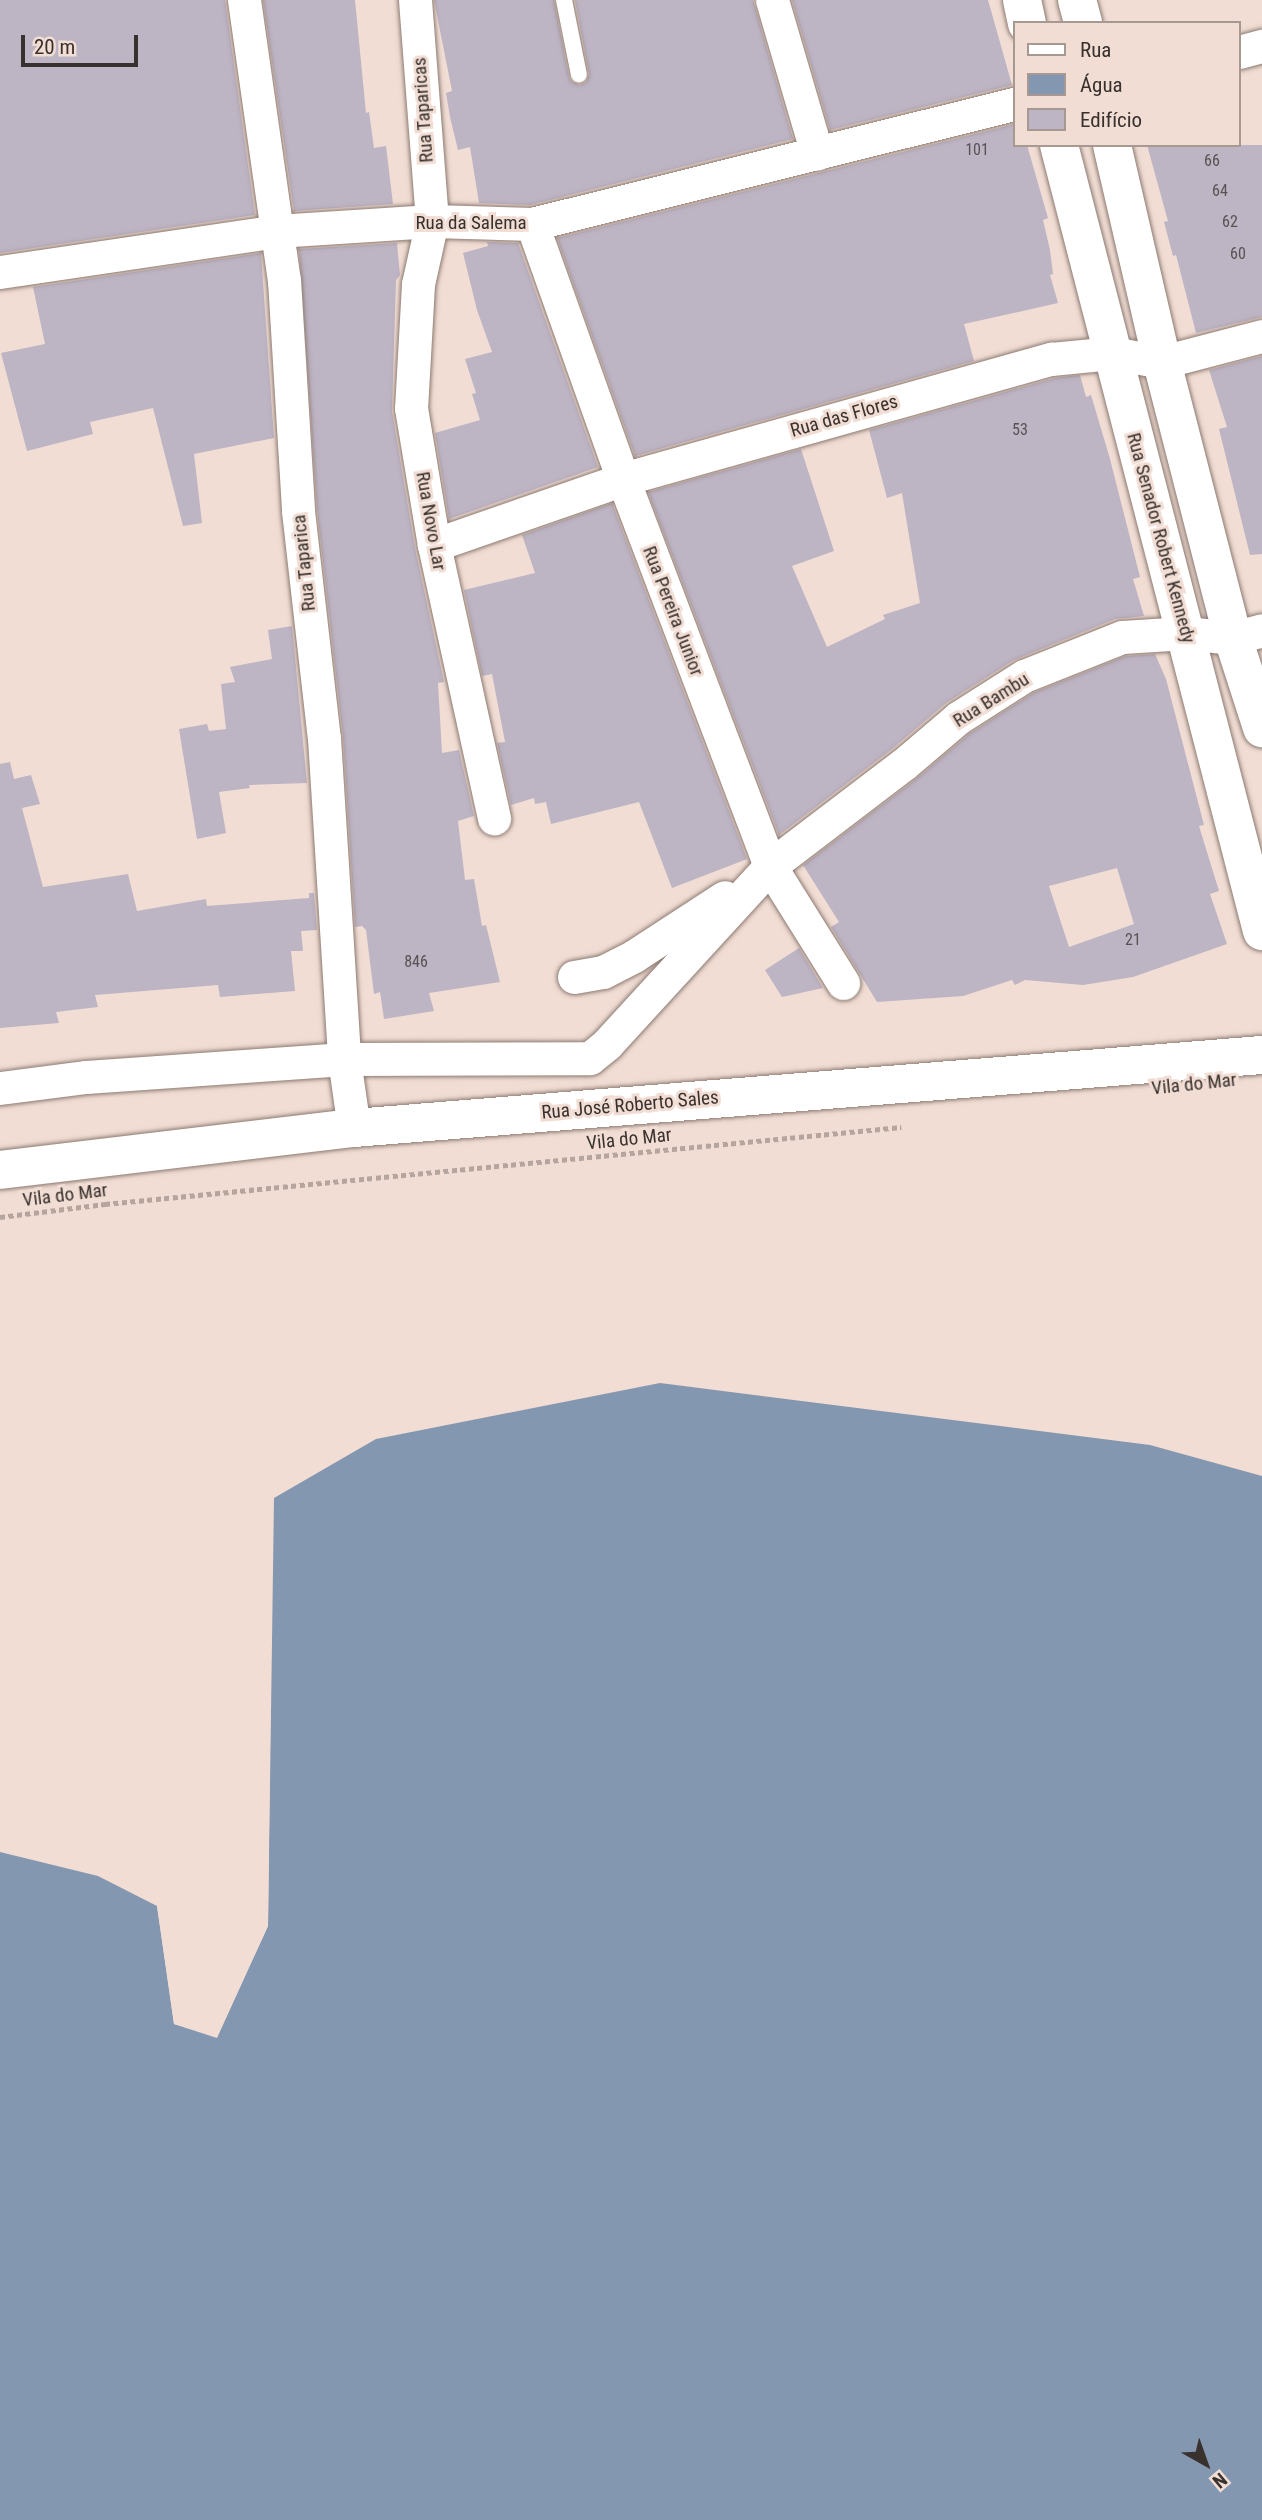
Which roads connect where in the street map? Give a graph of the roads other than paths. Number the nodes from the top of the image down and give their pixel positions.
1 (244, 0) edge
2 (415, 0) edge
3 (564, 0) edge
4 (772, 0) edge
5 (1022, 0) edge
6 (1077, 0) edge
7 (1027, 21) edge
8 (1082, 21) edge
9 (1262, 46) edge
10 (1241, 51) edge
11 (579, 75) dead end
12 (1014, 104) edge
13 (1060, 147) edge
14 (1112, 147) edge
15 (817, 154) junction
16 (432, 221) junction
17 (532, 225) junction
18 (276, 231) junction
19 (0, 272) edge
20 (1262, 336) edge
21 (1112, 353) junction
22 (1162, 362) junction
23 (623, 479) junction
24 (434, 545) junction
25 (1186, 633) junction
26 (1248, 634) edge
27 (1262, 728) edge
28 (494, 818) dead end
29 (766, 869) junction
30 (1262, 931) edge
31 (574, 977) dead end
32 (843, 983) dead end
33 (1262, 1055) edge
34 (344, 1059) junction
35 (0, 1088) edge
36 (354, 1128) junction
37 (0, 1170) edge

1 - 18 street, Rua Taparica
2 - 16 street, Rua Taparicas
3 - 11 lane
4 - 15 street
5 - 7 street
6 - 8 street
9 - 10 street
12 - 15 street, Rua da Salema
13 - 21 street, Rua Senador Robert Kennedy
14 - 22 street
15 - 17 street, Rua da Salema
16 - 17 street, Rua da Salema
16 - 18 street, Rua da Salema
16 - 24 street, Rua Novo Lar
17 - 23 street, Rua Pereira Junior
18 - 19 street, Rua da Salema
18 - 34 street, Rua Taparica
20 - 22 street, Rua das Flores
21 - 22 street, Rua das Flores
21 - 23 street, Rua das Flores
21 - 25 street, Rua Senador Robert Kennedy
22 - 26 street
23 - 24 street, Rua das Flores
23 - 29 street, Rua Pereira Junior
24 - 28 street, Rua Novo Lar
25 - 26 street, Rua Bambu
25 - 29 street, Rua Bambu
25 - 30 street, Rua Senador Robert Kennedy
26 - 27 street
29 - 31 street, Rua Bambu
29 - 32 street, Rua Pereira Junior
29 - 34 street, Rua Bambu
33 - 36 street, Rua José Roberto Sales
34 - 35 street
34 - 36 street, Rua Taparica
36 - 37 street, Rua José Roberto Sales

